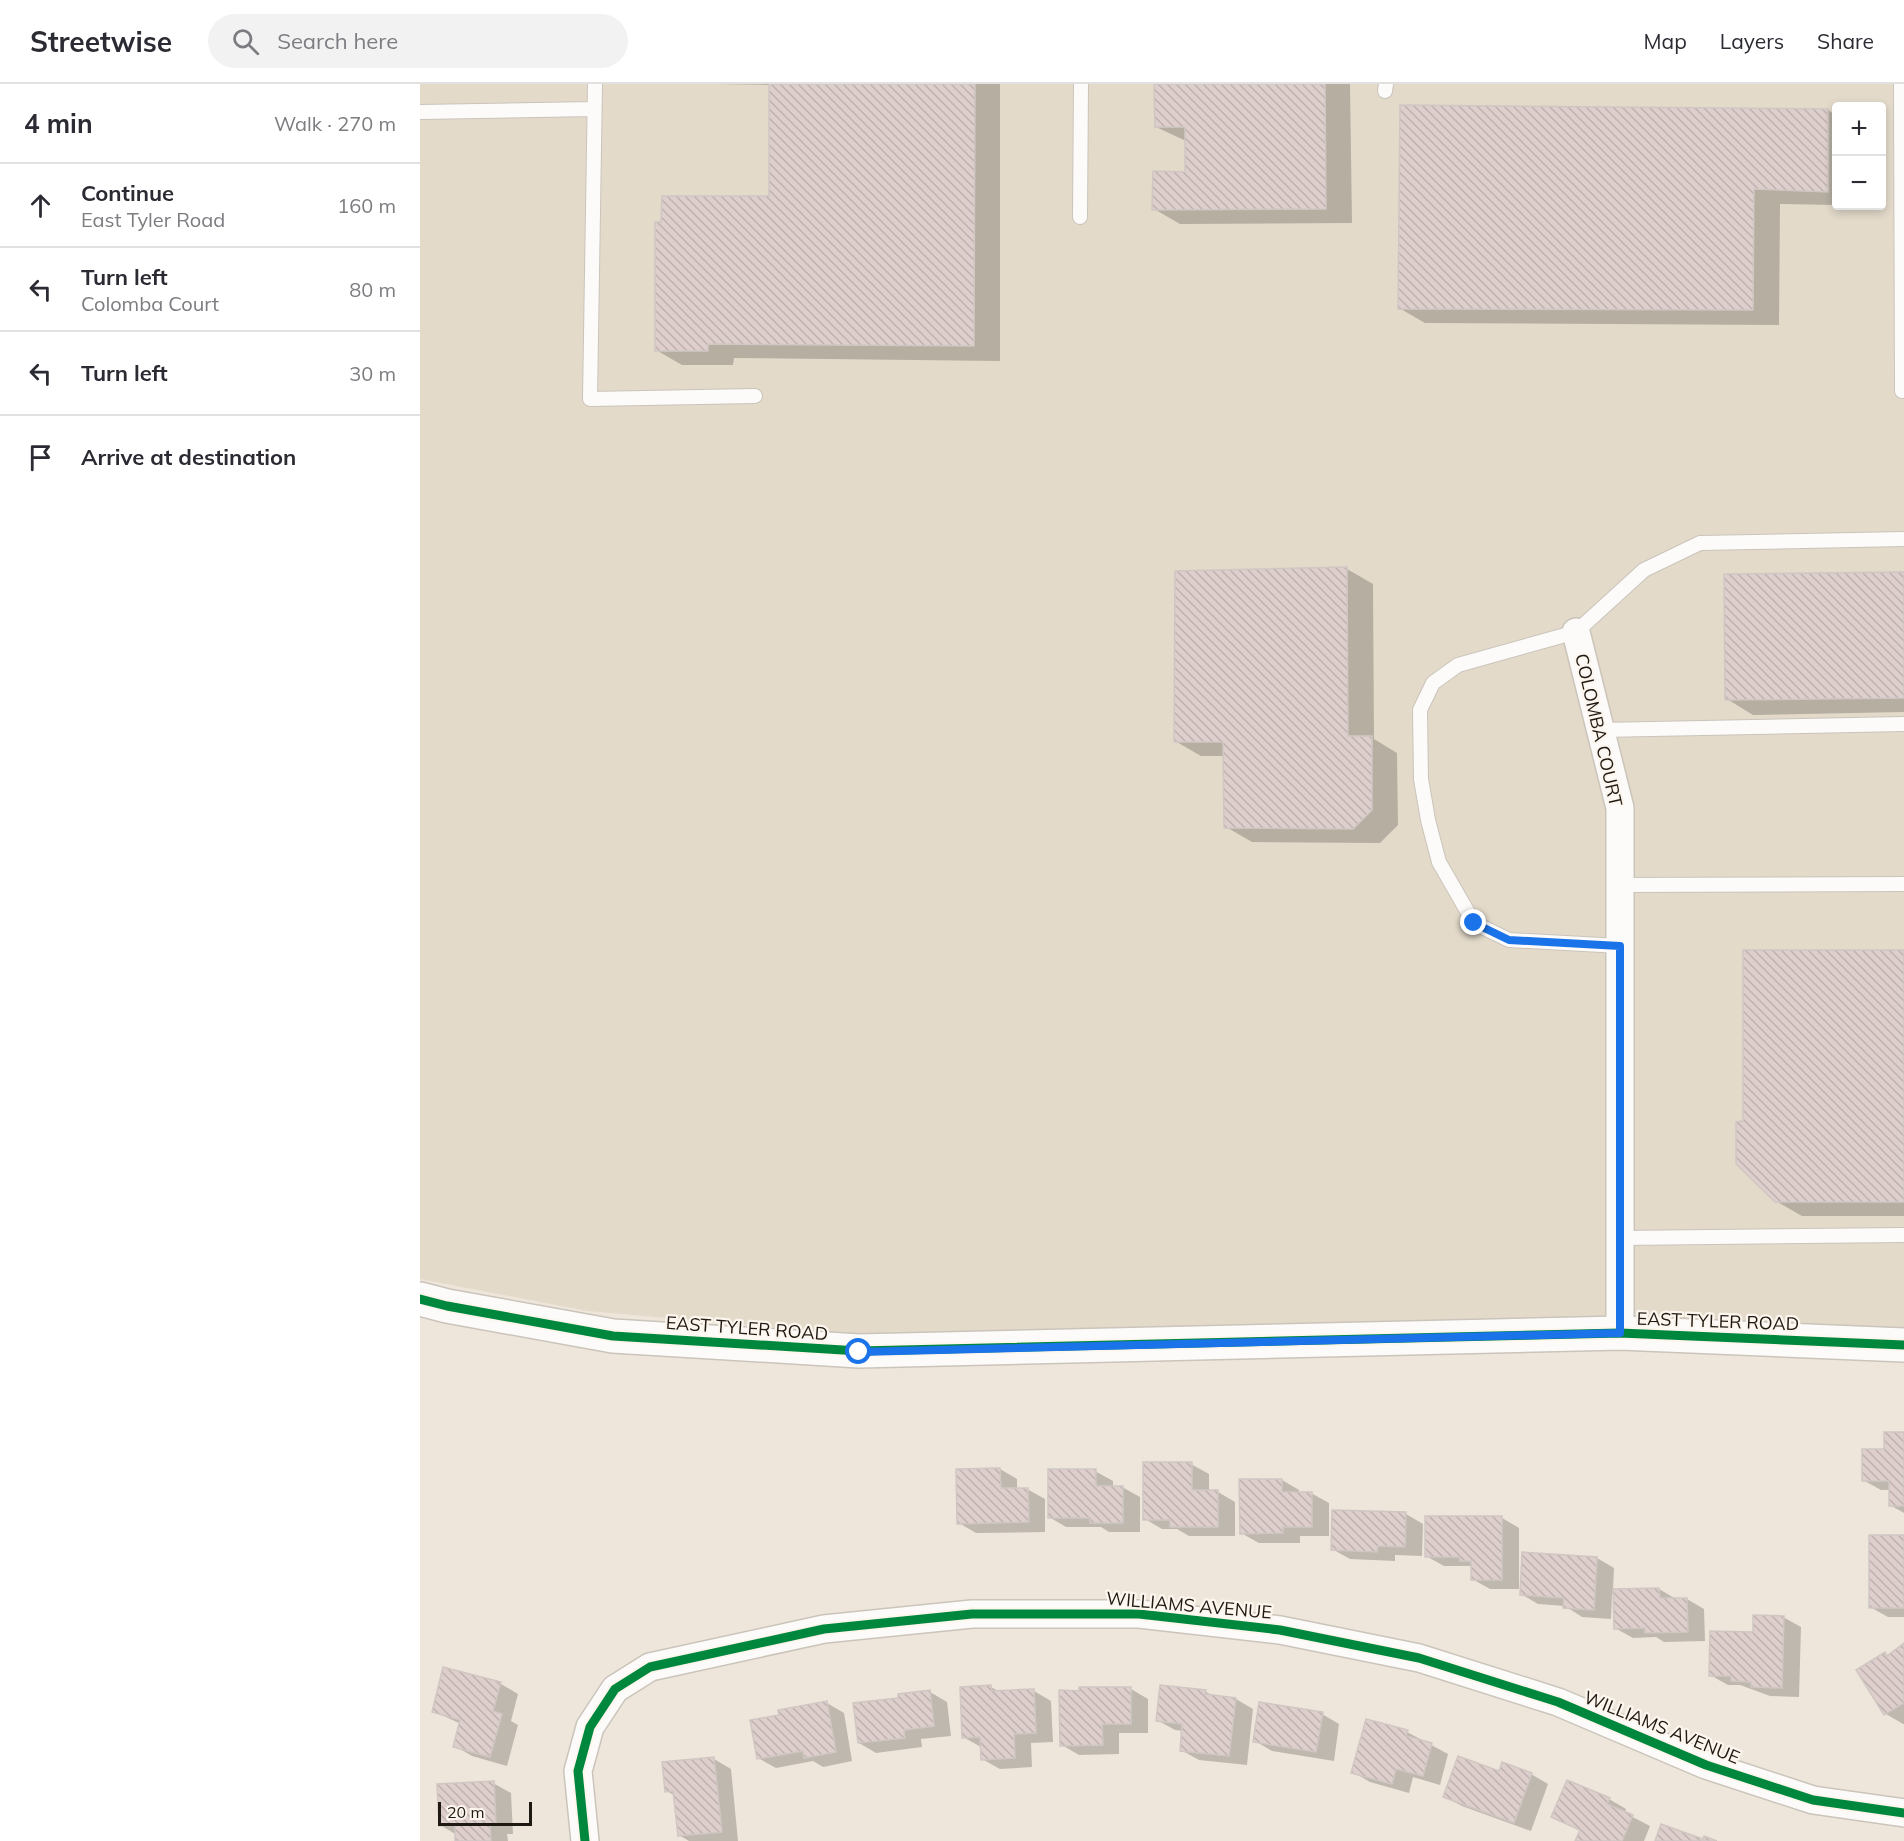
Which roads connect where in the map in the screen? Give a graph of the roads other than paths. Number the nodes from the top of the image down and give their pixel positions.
1 (595, 84) edge
2 (1081, 84) edge
3 (1901, 84) edge
4 (594, 109) junction
5 (420, 112) edge
6 (1080, 217) dead end
7 (1902, 391) dead end
8 (755, 396) dead end
9 (1904, 539) edge
10 (1576, 632) junction
11 (1904, 724) edge
12 (1600, 730) junction
13 (1904, 884) edge
14 (1620, 885) junction
15 (1620, 946) junction
16 (1904, 1235) edge
17 (1620, 1238) junction
18 (420, 1299) edge
19 (1620, 1333) junction
20 (1904, 1345) edge
21 (1904, 1813) edge
22 (585, 1841) edge

1 - 4 lane
2 - 6 lane
3 - 7 lane
4 - 5 lane
4 - 8 lane
9 - 10 lane
10 - 12 street, COLOMBA COURT
10 - 15 lane
11 - 12 lane
12 - 14 street, COLOMBA COURT
13 - 14 lane
14 - 15 street, COLOMBA COURT
15 - 17 street, COLOMBA COURT
16 - 17 lane
17 - 19 street, COLOMBA COURT
18 - 19 street, EAST TYLER ROAD
19 - 20 street, EAST TYLER ROAD
21 - 22 street, WILLIAMS AVENUE

